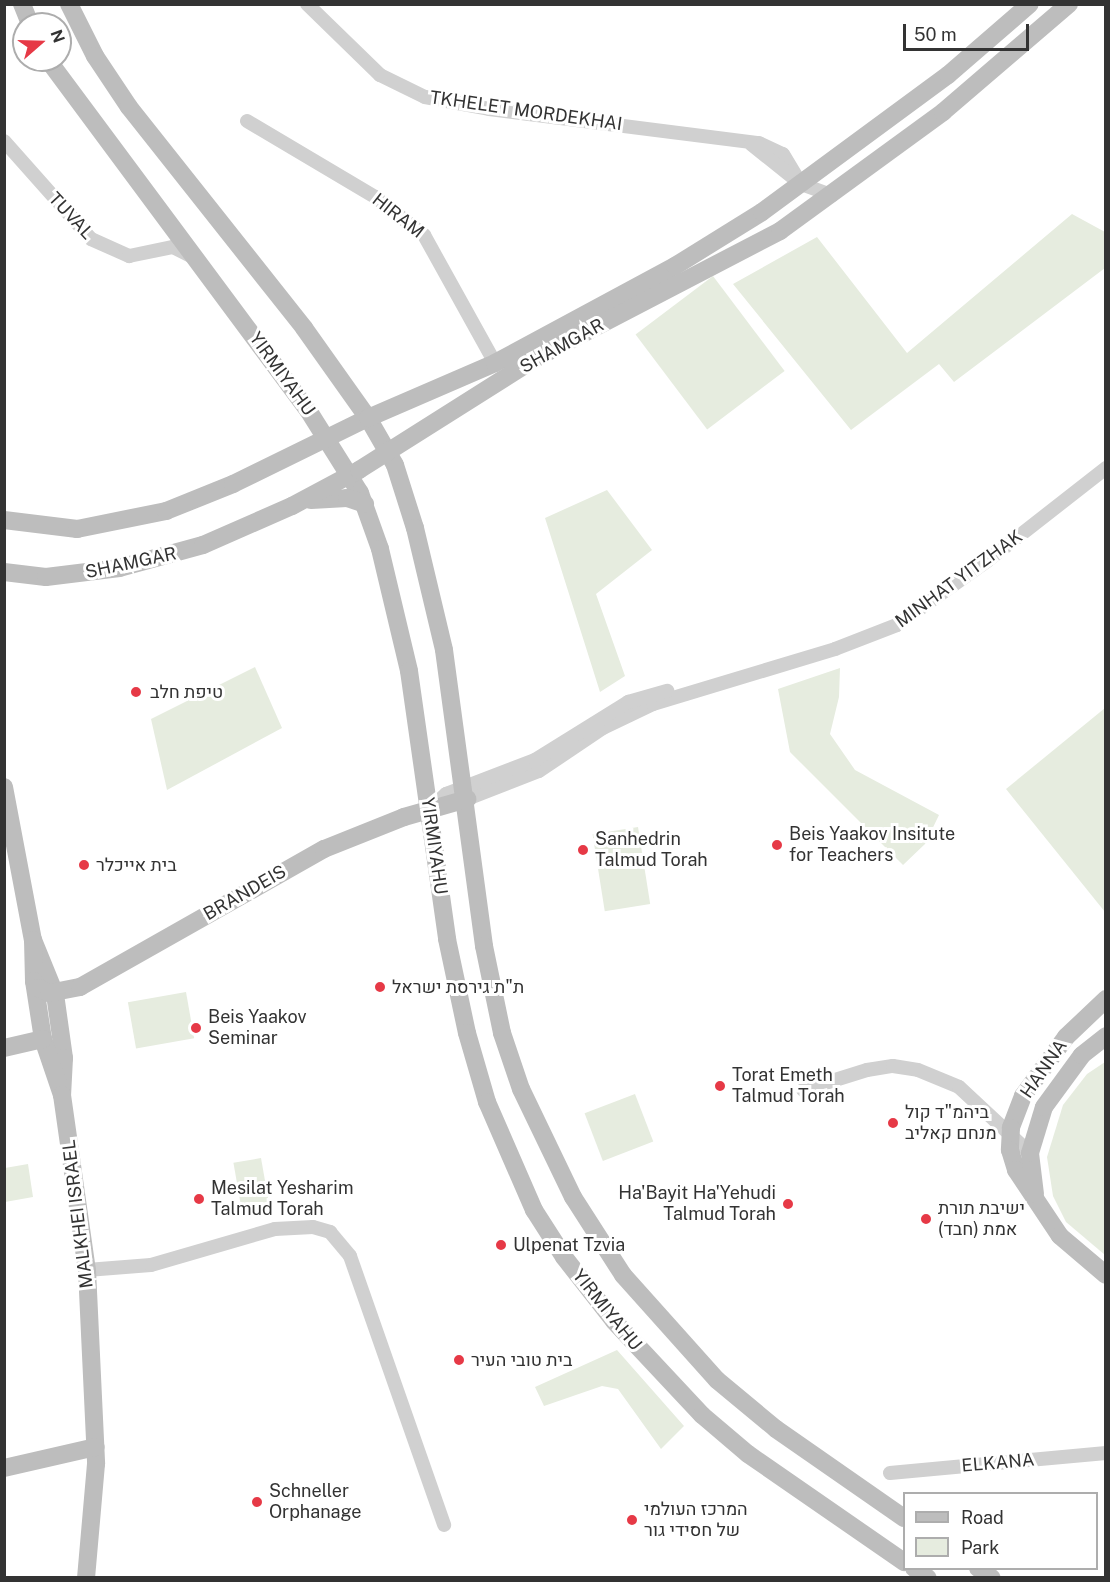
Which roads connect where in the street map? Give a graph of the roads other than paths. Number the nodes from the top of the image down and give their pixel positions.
1 (69, 4) edge
2 (307, 4) edge
3 (1030, 4) edge
4 (1069, 4) edge
5 (57, 72) edge
6 (247, 121) dead end
7 (4, 141) edge
8 (801, 184) junction
9 (832, 195) junction
10 (162, 213) junction
11 (156, 250) junction
12 (195, 259) junction
13 (495, 363) junction
14 (368, 418) junction
15 (328, 438) junction
16 (389, 452) junction
17 (1106, 468) edge
18 (351, 474) junction
19 (365, 504) junction
20 (292, 506) junction
21 (4, 520) edge
22 (4, 572) edge
23 (4, 787) edge
24 (466, 793) junction
25 (430, 809) junction
26 (33, 940) junction
27 (34, 981) junction
28 (55, 994) junction
29 (1106, 999) edge
30 (1106, 1036) edge
31 (43, 1039) junction
32 (4, 1048) edge
33 (64, 1058) junction
34 (803, 1090) dead end
35 (62, 1095) junction
36 (1011, 1137) junction
37 (1030, 1153) junction
38 (1046, 1217) junction
39 (87, 1270) junction
40 (1106, 1275) edge
41 (90, 1449) junction
42 (1106, 1453) edge
43 (4, 1468) edge
44 (890, 1473) dead end
45 (903, 1517) edge
46 (444, 1525) dead end
47 (903, 1561) edge
48 (86, 1578) edge

1 - 14 street, YIRMIYAHU
2 - 8 street, TKHELET MORDEKHAI
3 - 8 street, SHAMGAR
4 - 9 street, SHAMGAR
5 - 10 street, YIRMIYAHU
6 - 13 street, HIRAM
7 - 11 street, TUVAL
8 - 9 street
8 - 13 street, SHAMGAR
9 - 16 street, SHAMGAR
10 - 11 street
10 - 12 street, YIRMIYAHU
11 - 12 street, TUVAL
12 - 15 street, YIRMIYAHU
13 - 14 street, SHAMGAR
14 - 15 street, SHAMGAR
14 - 16 street, YIRMIYAHU
15 - 18 street, YIRMIYAHU
15 - 21 street, SHAMGAR
16 - 18 street, SHAMGAR
16 - 24 street, YIRMIYAHU
17 - 24 street, MINHAT YITZHAK
18 - 19 street, YIRMIYAHU
18 - 20 street, SHAMGAR
19 - 20 street
19 - 25 street, YIRMIYAHU
20 - 22 street, SHAMGAR
23 - 26 street, MALKHEI ISRAEL
24 - 25 street, BRANDEIS
24 - 45 street, YIRMIYAHU
25 - 28 street, BRANDEIS
25 - 47 street, YIRMIYAHU
26 - 27 street, MALKHEI ISRAEL
26 - 28 street, MALKHEI ISRAEL
27 - 28 street
27 - 31 street, MALKHEI ISRAEL
28 - 33 street, MALKHEI ISRAEL
29 - 36 street, HANNA
30 - 37 street, HANNA
31 - 32 street
31 - 33 street
31 - 35 street, MALKHEI ISRAEL
33 - 35 street, MALKHEI ISRAEL
34 - 36 street
35 - 39 street, MALKHEI ISRAEL
36 - 37 street
36 - 38 street, HANNA
37 - 38 street, HANNA
38 - 40 street, HANNA
39 - 41 street, MALKHEI ISRAEL
39 - 46 street
41 - 43 street
41 - 48 street, MALKHEI ISRAEL
42 - 44 street, ELKANA

